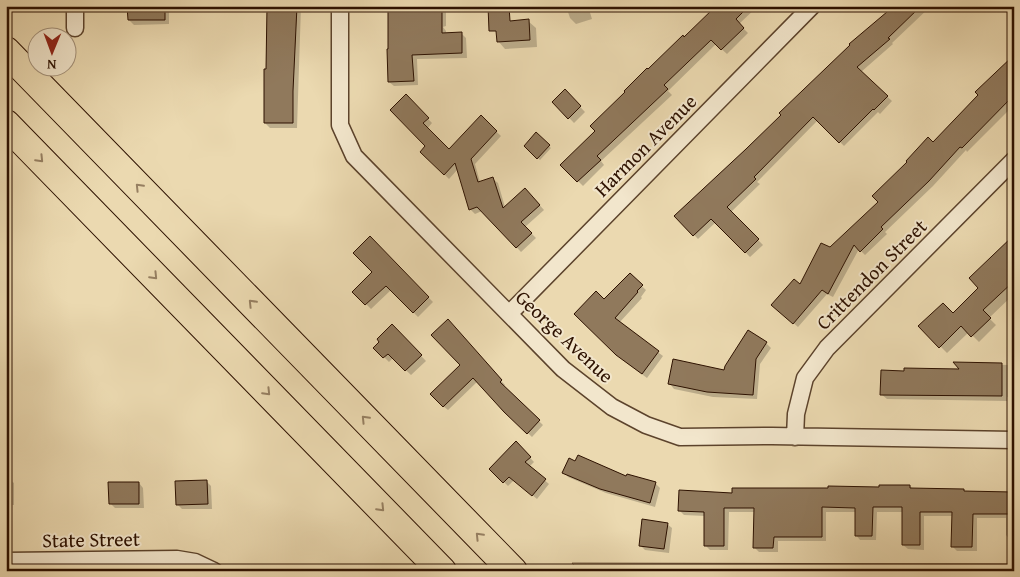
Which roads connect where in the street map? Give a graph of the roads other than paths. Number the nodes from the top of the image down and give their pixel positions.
1 (75, 6) edge
2 (340, 6) edge
3 (812, 6) edge
4 (75, 28) dead end
5 (6, 51) edge
6 (6, 124) edge
7 (1014, 160) edge
8 (509, 314) junction
9 (795, 437) junction
10 (1014, 440) edge
11 (6, 561) edge
12 (214, 571) edge
13 (442, 571) edge
14 (513, 571) edge

1 - 4 street
2 - 8 street, George Avenue
3 - 8 street, Harmon Avenue
14 -> 5 highway
6 -> 13 highway
7 - 9 street, Crittendon Street
8 - 9 street, George Avenue
9 - 10 street, George Avenue
11 - 12 street, State Street

